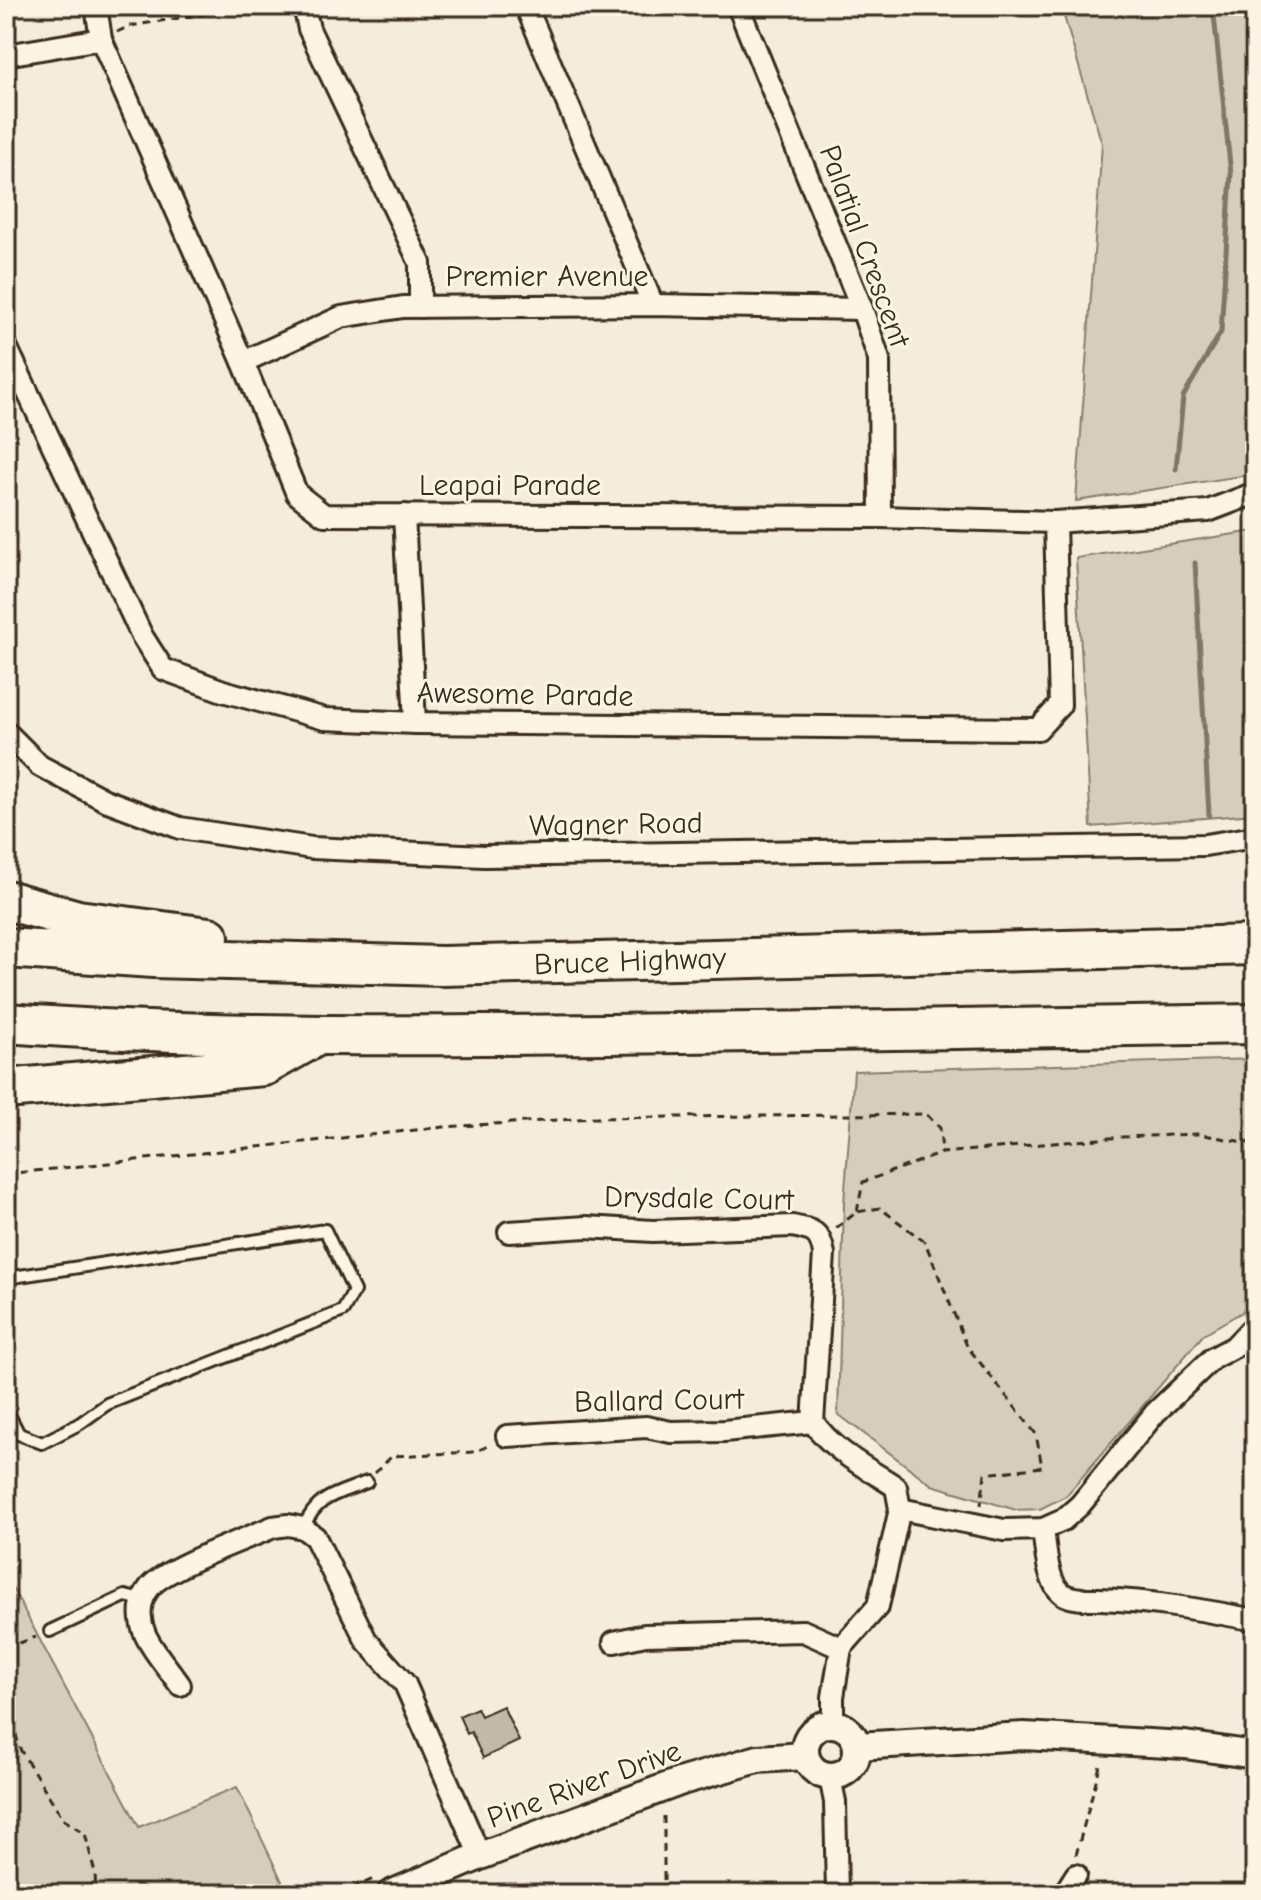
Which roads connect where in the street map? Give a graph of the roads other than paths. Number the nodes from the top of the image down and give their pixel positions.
1 (96, 6) edge
2 (304, 6) edge
3 (526, 6) edge
4 (738, 6) edge
5 (101, 39) junction
6 (6, 55) edge
7 (653, 305) junction
8 (420, 307) junction
9 (862, 309) junction
10 (6, 346) edge
11 (243, 362) junction
12 (1255, 493) edge
13 (404, 515) junction
14 (880, 517) junction
15 (1055, 522) junction
16 (415, 723) junction
17 (6, 732) edge
18 (1255, 837) edge
19 (6, 900) edge
20 (1255, 945) edge
21 (6, 948) edge
22 (442, 966) junction
23 (6, 1023) edge
24 (1255, 1024) edge
25 (315, 1037) junction
26 (6, 1089) edge
27 (509, 1232) dead end
28 (6, 1278) edge
29 (1255, 1326) edge
30 (6, 1409) edge
31 (813, 1422) junction
32 (507, 1436) road end
33 (367, 1482) road end
34 (900, 1509) junction
35 (303, 1528) junction
36 (1043, 1529) junction
37 (142, 1600) junction
38 (1255, 1620) edge
39 (50, 1631) road end
40 (614, 1642) dead end
41 (841, 1648) junction
42 (180, 1685) dead end
43 (833, 1724) junction
44 (857, 1746) junction
45 (1255, 1755) edge
46 (805, 1756) junction
47 (830, 1777) junction
48 (480, 1856) junction
49 (1076, 1875) road end
50 (391, 1894) edge
51 (837, 1894) edge
52 (1064, 1894) edge

1 - 5 street, Leapai Parade
2 - 8 street
3 - 7 street
4 - 9 street, Palatial Crescent
5 - 6 street
5 - 11 street, Leapai Parade
7 - 8 street, Premier Avenue
7 - 9 street, Premier Avenue
8 - 11 street, Premier Avenue
9 - 14 street, Palatial Crescent
10 - 16 street, Awesome Parade
11 - 13 street, Leapai Parade
12 - 15 street, Leapai Parade
13 - 14 street, Leapai Parade
13 - 16 street
14 - 15 street, Leapai Parade
15 - 16 street, Awesome Parade
17 - 18 street, Wagner Road
19 - 22 highway
20 - 22 highway, Bruce Highway
21 - 22 highway, Bruce Highway
23 - 25 highway
24 - 25 highway
25 - 26 highway
27 - 31 street, Drysdale Court
28 - 30 lane
29 - 36 street
31 - 32 street, Ballard Court
31 - 34 street
33 - 35 lane
34 - 36 street
34 - 41 street
35 - 37 street
35 - 48 street
36 - 38 street
37 - 39 lane
37 - 42 street
40 - 41 street
41 - 43 street
43 - 44 street
43 - 46 street
44 - 45 street
44 - 47 street
46 - 47 street
46 - 48 street, Pine River Drive
47 - 51 street
48 - 50 street, Pine River Drive
49 - 52 street

